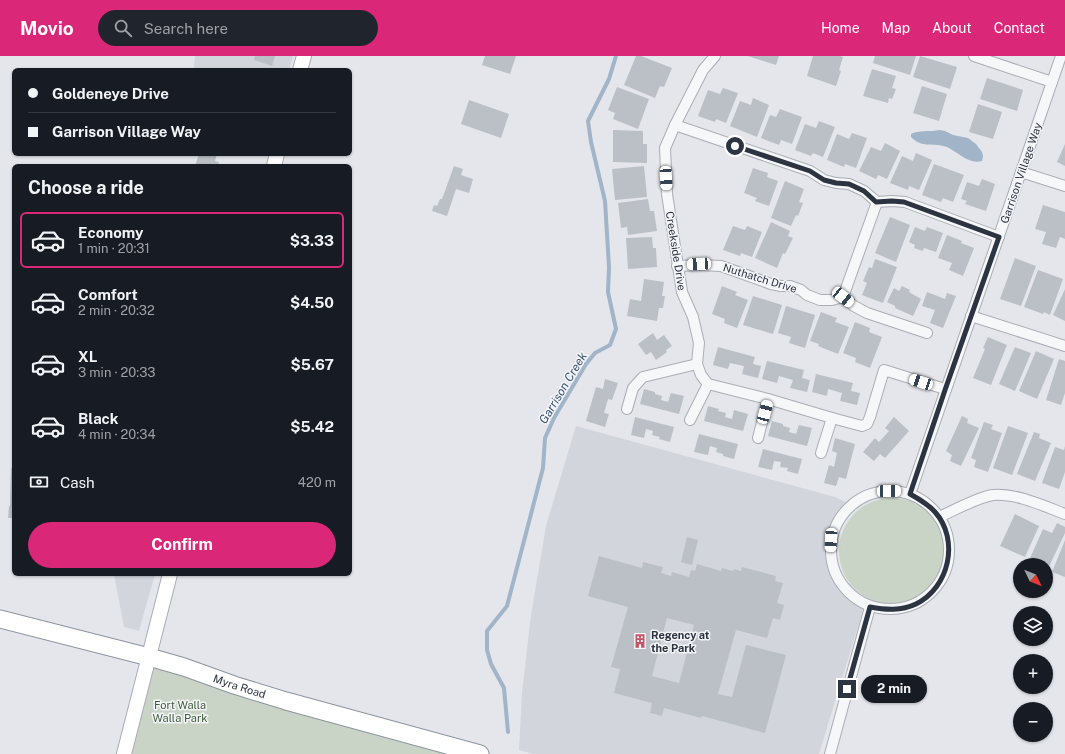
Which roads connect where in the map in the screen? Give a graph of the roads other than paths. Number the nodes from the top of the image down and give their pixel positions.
1 (304, 56) edge
2 (715, 56) edge
3 (974, 56) edge
4 (1061, 56) edge
5 (301, 68) edge
6 (1052, 82) junction
7 (675, 125) junction
8 (1021, 172) junction
9 (1065, 186) edge
10 (876, 202) junction
11 (999, 237) junction
12 (677, 266) junction
13 (843, 297) junction
14 (971, 316) junction
15 (928, 333) dead end
16 (1065, 346) edge
17 (697, 364) junction
18 (708, 384) junction
19 (945, 390) junction
20 (768, 399) junction
21 (627, 409) dead end
22 (832, 418) junction
23 (690, 420) dead end
24 (758, 438) dead end
25 (821, 454) dead end
26 (910, 494) junction
27 (1065, 514) edge
28 (939, 517) junction
29 (169, 576) edge
30 (870, 607) junction
31 (0, 619) edge
32 (149, 657) junction
33 (124, 754) edge
34 (480, 754) edge
35 (830, 754) edge

1 - 5 main road
2 - 7 street, Creekside Drive
3 - 6 street
4 - 6 street, Garrison Village Way
6 - 8 street, Garrison Village Way
7 - 10 street
7 - 12 street, Creekside Drive
8 - 9 street
8 - 11 street, Garrison Village Way
10 - 11 street
10 - 13 street
11 - 14 street, Garrison Village Way
12 - 13 street, Nuthatch Drive
12 - 17 street, Creekside Drive
13 - 15 street
14 - 16 street
14 - 19 street, Garrison Village Way
17 - 18 street
17 - 21 street
18 - 20 street
18 - 23 street
19 - 22 street
19 - 26 street, Garrison Village Way
20 - 22 street
20 - 24 street
22 - 25 street
26 - 28 street
26 - 30 street
27 - 28 street
28 - 30 street
29 - 32 main road
30 - 35 street
31 - 32 highway, Myra Road
32 - 33 main road
32 - 34 highway, Myra Road

